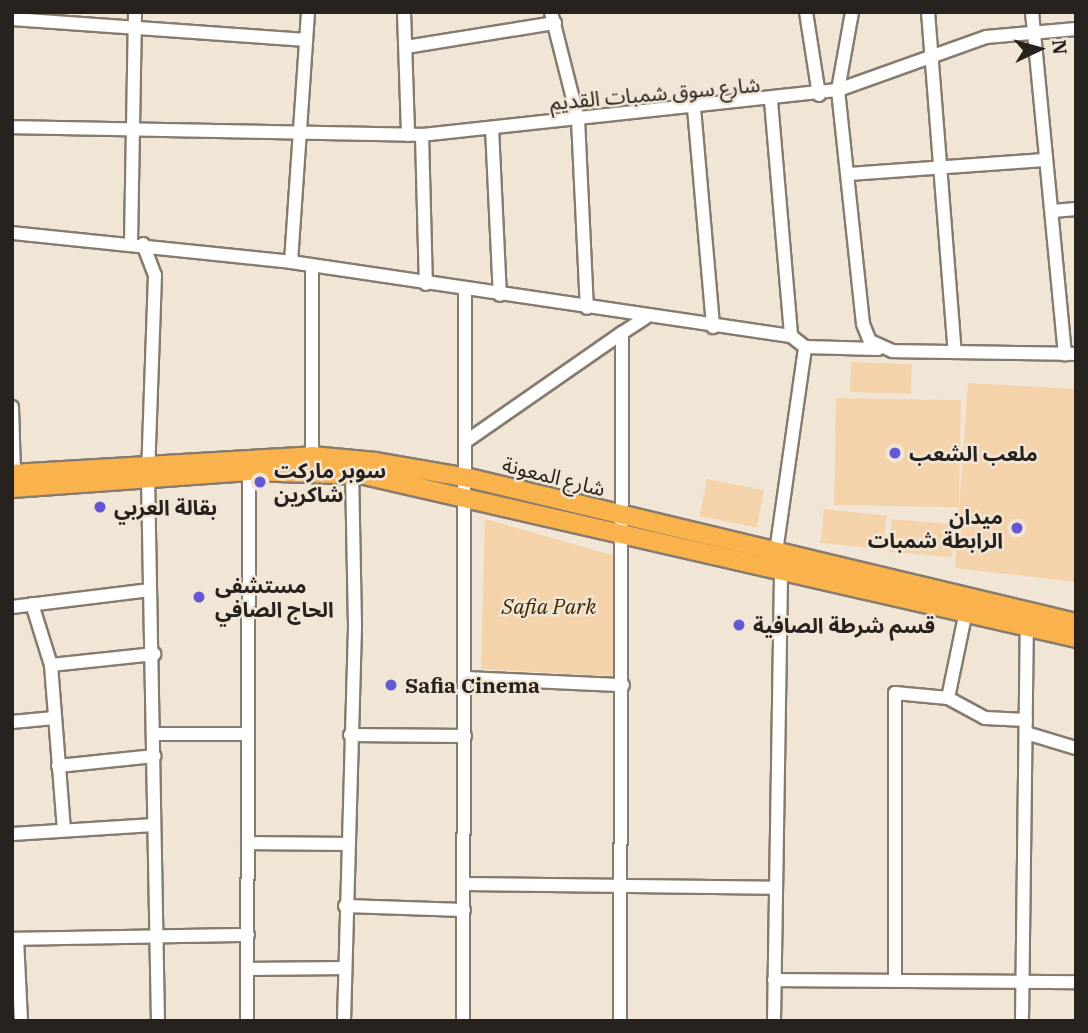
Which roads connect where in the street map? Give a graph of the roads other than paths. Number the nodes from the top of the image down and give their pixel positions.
1 (135, 12) edge
2 (308, 12) edge
3 (404, 12) edge
4 (806, 12) edge
5 (852, 12) edge
6 (928, 12) edge
7 (1032, 12) edge
8 (553, 18) edge
9 (12, 19) edge
10 (135, 27) junction
11 (1076, 29) edge
12 (1034, 31) junction
13 (306, 40) junction
14 (406, 47) junction
15 (932, 53) junction
16 (838, 90) junction
17 (819, 95) junction
18 (771, 101) junction
19 (694, 108) junction
20 (578, 119) junction
21 (12, 127) edge
22 (492, 128) junction
23 (137, 129) junction
24 (300, 131) junction
25 (408, 135) junction
26 (422, 135) junction
27 (1044, 160) junction
28 (945, 169) junction
29 (849, 174) junction
30 (1076, 209) edge
31 (1053, 211) junction
32 (12, 233) edge
33 (137, 243) junction
34 (290, 262) junction
35 (312, 266) junction
36 (426, 284) junction
37 (465, 289) junction
38 (500, 295) junction
39 (587, 308) junction
40 (645, 318) junction
41 (713, 327) junction
42 (622, 332) junction
43 (791, 337) junction
44 (805, 347) junction
45 (878, 349) junction
46 (955, 352) junction
47 (1070, 354) edge
48 (12, 407) edge
49 (468, 440) junction
50 (312, 456) junction
51 (148, 470) junction
52 (249, 471) junction
53 (352, 474) junction
54 (13, 478) edge
55 (469, 487) junction
56 (622, 524) junction
57 (779, 560) junction
58 (150, 590) junction
59 (33, 604) junction
60 (12, 607) edge
61 (966, 611) junction
62 (1076, 624) edge
63 (1027, 626) junction
64 (1076, 638) edge
65 (154, 654) junction
66 (51, 665) junction
67 (466, 678) junction
68 (623, 685) junction
69 (948, 698) junction
70 (54, 718) junction
71 (12, 722) edge
72 (1026, 727) junction
73 (155, 734) junction
74 (248, 734) junction
75 (350, 734) junction
76 (465, 736) junction
77 (1076, 748) edge
78 (154, 756) junction
79 (58, 766) junction
80 (154, 825) junction
81 (64, 829) junction
82 (12, 834) edge
83 (248, 843) junction
84 (346, 844) junction
85 (464, 884) junction
86 (620, 886) junction
87 (775, 888) junction
88 (345, 906) junction
89 (464, 910) junction
90 (248, 935) junction
91 (159, 936) junction
92 (15, 939) edge
93 (344, 968) junction
94 (247, 969) junction
95 (774, 980) junction
96 (895, 980) junction
97 (1023, 980) junction
98 (1076, 982) edge
99 (21, 1021) edge
100 (158, 1021) edge
101 (247, 1021) edge
102 (344, 1021) edge
103 (463, 1021) edge
104 (620, 1021) edge
105 (774, 1021) edge
106 (1022, 1021) edge

1 - 10 street
2 - 13 street
3 - 14 street
4 - 17 street
5 - 16 street
6 - 15 street
7 - 12 street
8 - 14 street
8 - 20 street
9 - 10 street
10 - 13 street
10 - 23 street
11 - 12 street, شارع سوق شمبات القديم
12 - 15 street, شارع سوق شمبات القديم
12 - 27 street
13 - 24 street
14 - 25 street
15 - 16 street, شارع سوق شمبات القديم
15 - 28 street
16 - 17 street, شارع سوق شمبات القديم
16 - 29 street
17 - 18 street, شارع سوق شمبات القديم
18 - 19 street, شارع سوق شمبات القديم
18 - 43 street
19 - 20 street, شارع سوق شمبات القديم
19 - 41 street
20 - 22 street, شارع سوق شمبات القديم
20 - 39 street
21 - 23 street, شارع سوق شمبات القديم
22 - 26 street, شارع سوق شمبات القديم
22 - 38 street
23 - 24 street, شارع سوق شمبات القديم
23 - 33 street
24 - 25 street, شارع سوق شمبات القديم
24 - 34 street
25 - 26 street, شارع سوق شمبات القديم
26 - 36 street
27 - 28 street
27 - 31 street
28 - 29 street
28 - 46 street
29 - 45 street
30 - 31 street
31 - 47 street
32 - 33 street
33 - 34 street
33 - 51 street
34 - 35 street
35 - 36 street
35 - 50 street
36 - 37 street
37 - 38 street
37 - 49 street
38 - 39 street
39 - 40 street
40 - 41 street
40 - 42 street
41 - 43 street
42 - 49 street
42 - 56 street
43 - 44 street
44 - 45 street
44 - 57 street
45 - 46 street
46 - 47 street
48 - 54 street
49 - 55 street
50 - 51 highway, شارع المعونة
50 - 55 highway, شارع المعونة
51 - 52 highway, شارع المعونة
51 - 54 highway, شارع المعونة
51 - 58 street
52 - 53 highway, شارع المعونة
52 - 74 street
53 - 55 highway, شارع المعونة
53 - 75 street
55 - 56 highway, شارع المعونة
55 - 67 street
56 - 57 highway, شارع المعونة
56 - 68 street
57 - 61 highway, شارع المعونة
57 - 62 highway, شارع المعونة
57 - 87 street
58 - 59 street
58 - 65 street
59 - 60 street
59 - 66 street
61 - 63 highway, شارع المعونة
61 - 69 street
63 - 64 highway, شارع المعونة
63 - 72 street
65 - 66 street
65 - 73 street
66 - 70 street
67 - 68 street
67 - 76 street
68 - 86 street
69 - 72 street
69 - 96 street
70 - 71 street
70 - 79 street
72 - 77 street
72 - 97 street
73 - 74 street
73 - 78 street
74 - 83 street
75 - 76 street
75 - 84 street
76 - 85 street
78 - 79 street
78 - 80 street
79 - 81 street
80 - 81 street
80 - 91 street
81 - 82 street
83 - 84 street
83 - 90 street
84 - 88 street
85 - 86 street
85 - 89 street
86 - 87 street
86 - 104 street
87 - 95 street
88 - 89 street
88 - 93 street
89 - 103 street
90 - 91 street
90 - 94 street
91 - 92 street
91 - 100 street
92 - 99 street
93 - 94 street
93 - 102 street
94 - 101 street
95 - 96 street
95 - 105 street
96 - 97 street
97 - 98 street
97 - 106 street

